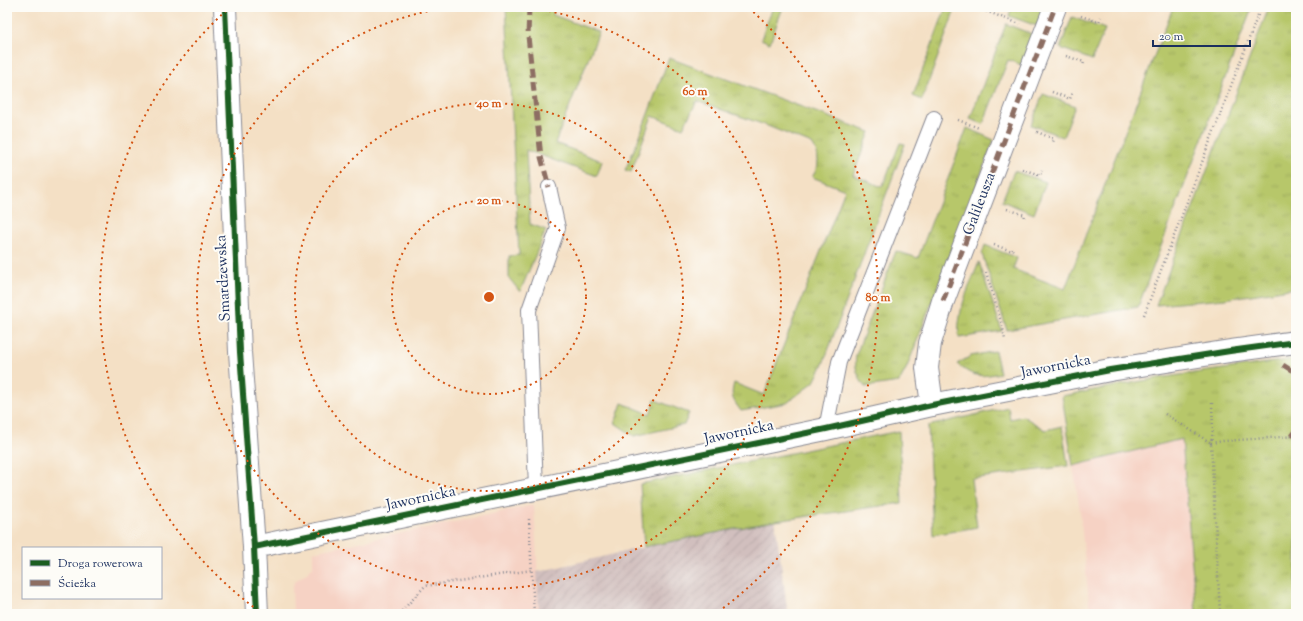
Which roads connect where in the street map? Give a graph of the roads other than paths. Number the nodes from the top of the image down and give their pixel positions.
1 (225, 7) edge
2 (1055, 7) edge
3 (934, 118) dead end
4 (549, 187) dead end
5 (1296, 342) edge
6 (932, 405) junction
7 (826, 429) junction
8 (532, 489) junction
9 (254, 547) junction
10 (257, 614) edge

1 - 9 street, Smardzewska
2 - 6 street, Galileusza
3 - 7 lane
4 - 8 lane
5 - 6 street, Jawornicka
6 - 7 street, Jawornicka
7 - 8 street, Jawornicka
8 - 9 street, Jawornicka
9 - 10 street

